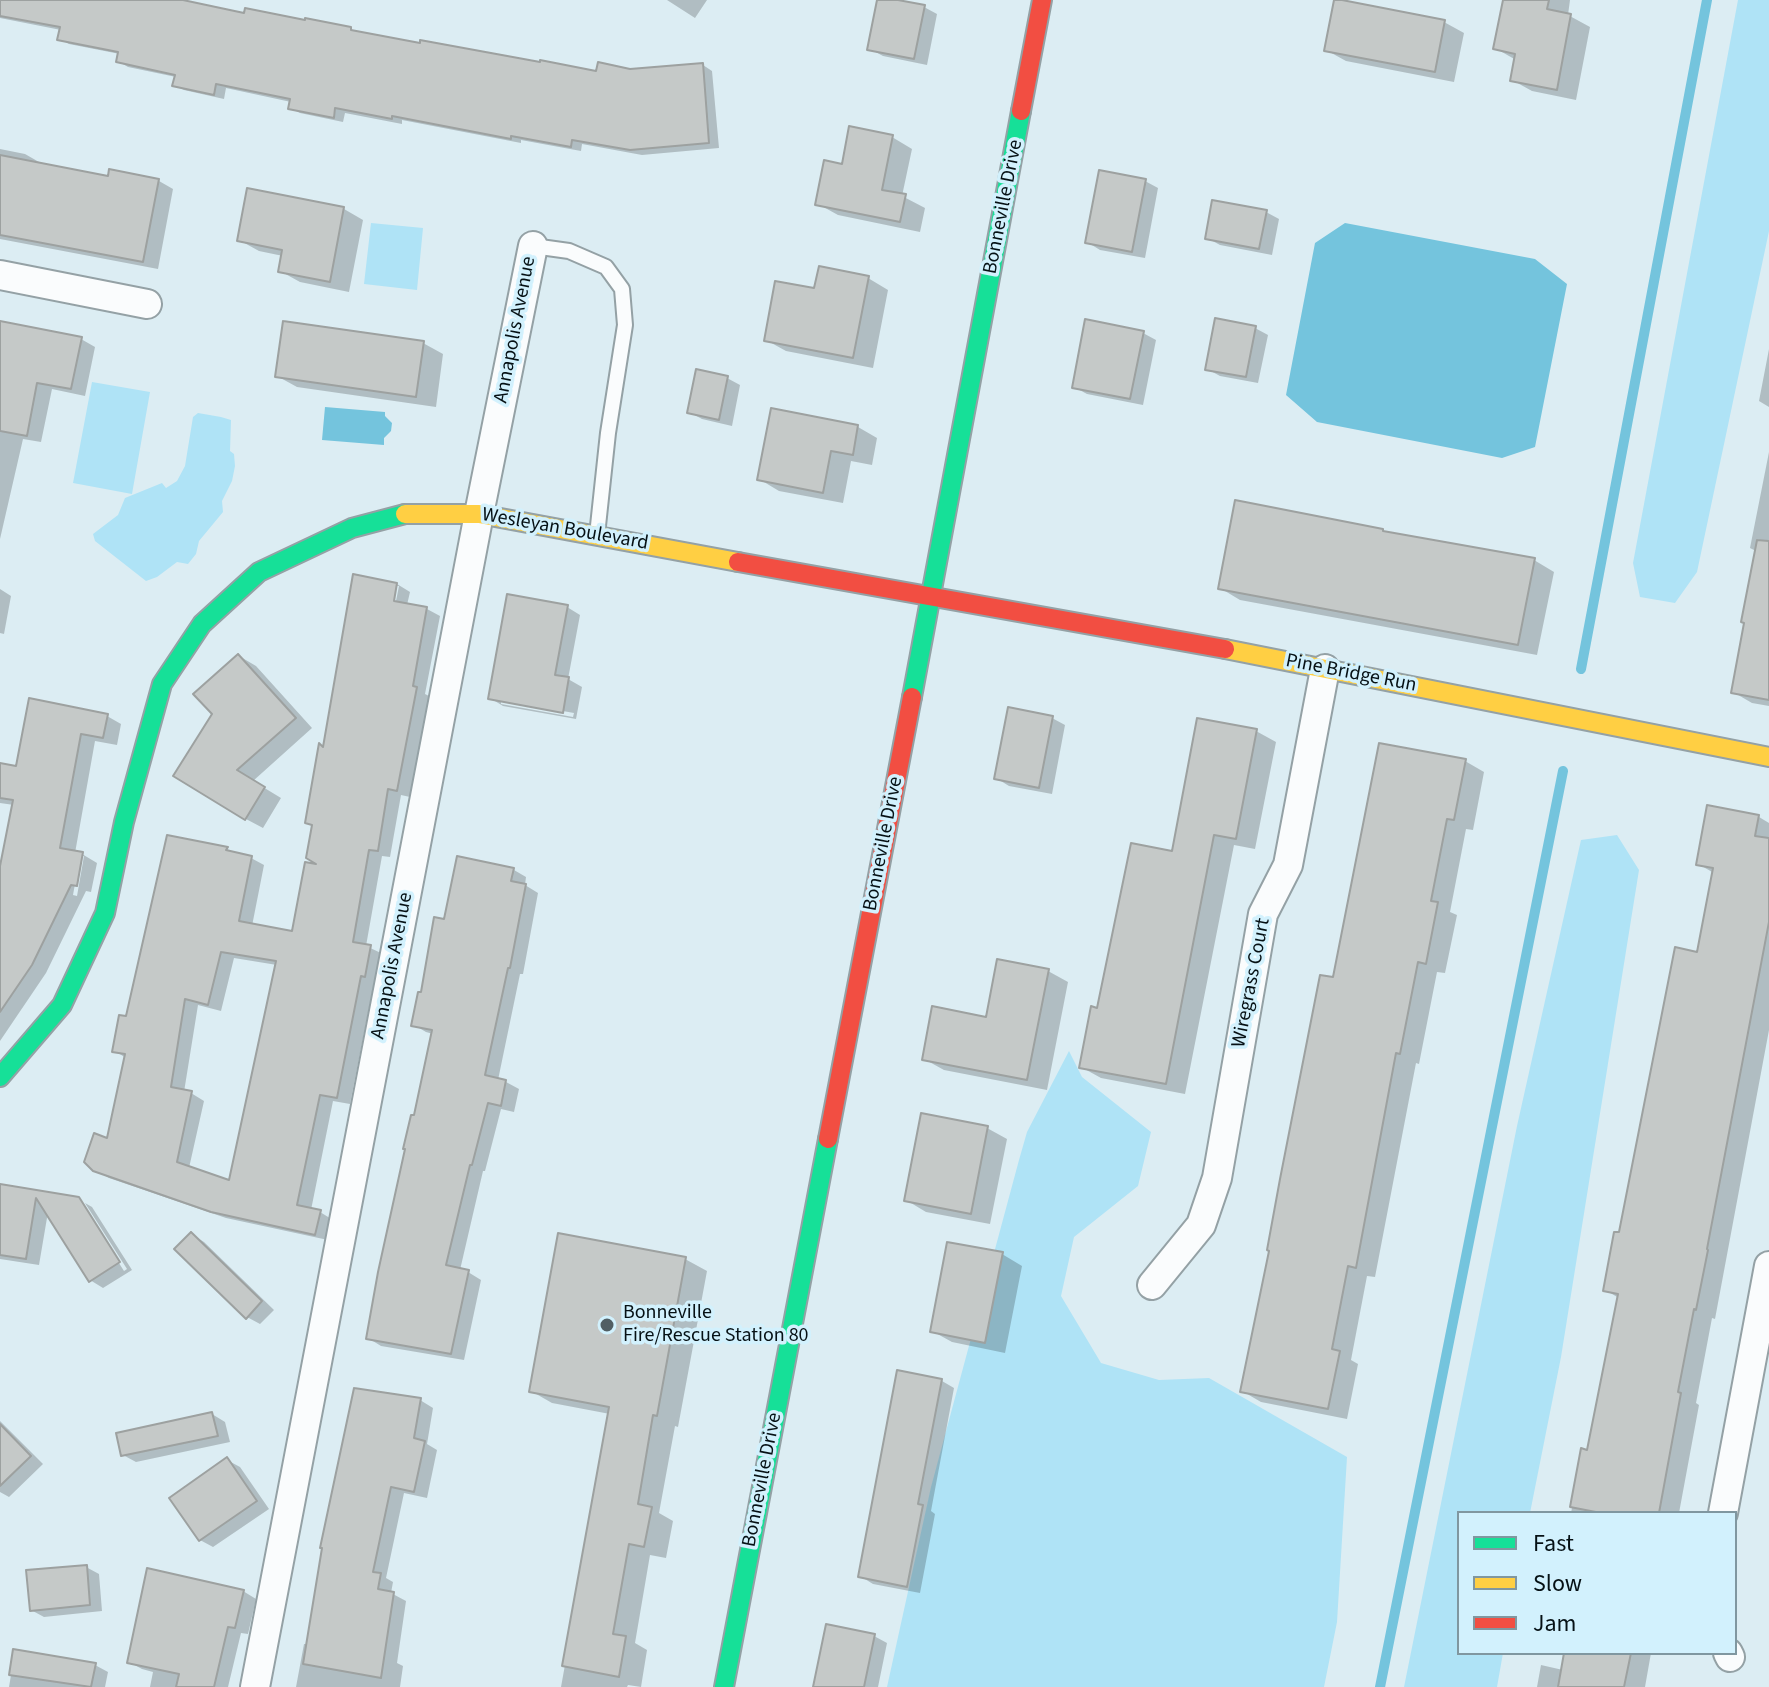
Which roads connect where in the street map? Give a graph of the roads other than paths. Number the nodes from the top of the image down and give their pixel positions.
1 (1042, 0) edge
2 (533, 246) joint
3 (0, 275) edge
4 (147, 304) dead end
5 (479, 514) junction
6 (597, 536) junction
7 (931, 598) junction
8 (1325, 669) junction
9 (1769, 757) edge
10 (0, 1077) edge
11 (1769, 1266) edge
12 (1152, 1285) dead end
13 (1723, 1511) edge
14 (255, 1687) edge
15 (724, 1687) edge

1 - 7 street, Bonneville Drive
2 - 5 street, Annapolis Avenue
2 - 6 lane
3 - 4 street
5 - 6 street, Wesleyan Boulevard
5 - 10 street, Wesleyan Boulevard
5 - 14 street, Annapolis Avenue
6 - 7 street, Wesleyan Boulevard
7 - 8 street, Pine Bridge Run
7 - 15 street, Bonneville Drive
8 - 9 street, Pine Bridge Run
8 - 12 street, Wiregrass Court
11 - 13 street

